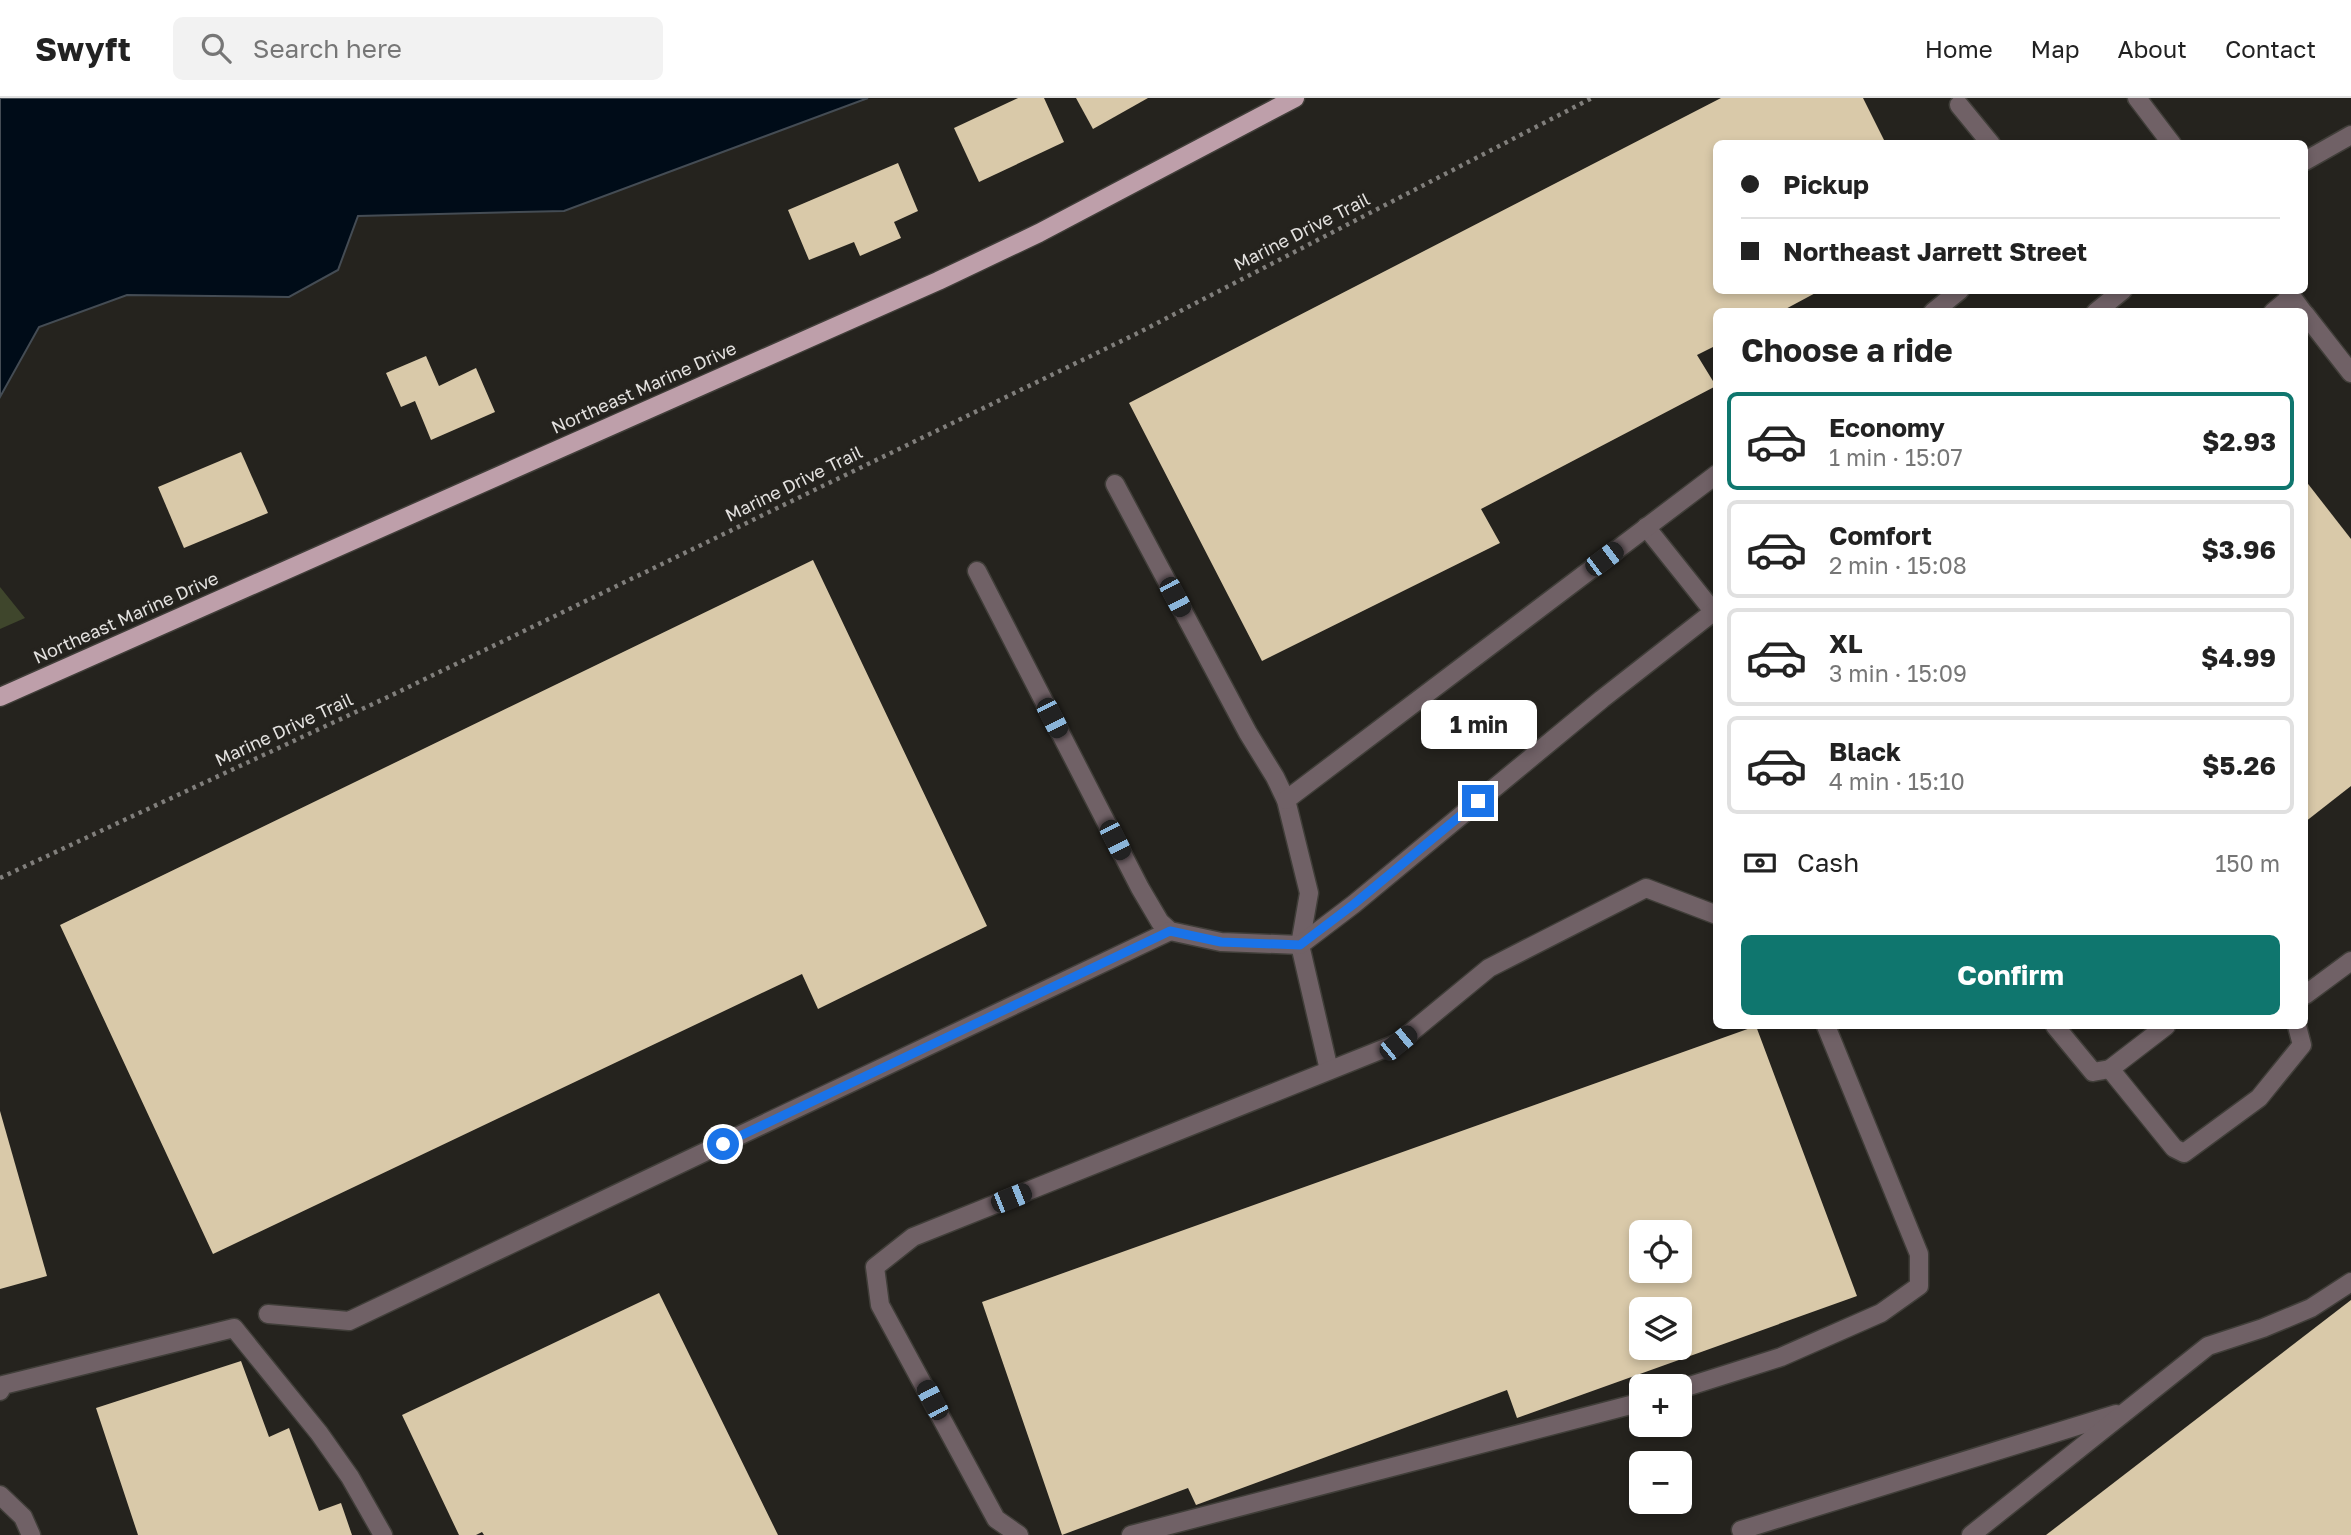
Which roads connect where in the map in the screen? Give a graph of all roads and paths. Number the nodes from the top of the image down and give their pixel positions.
1 (1295, 98) edge
2 (1592, 98) edge
3 (2137, 98) edge
4 (1959, 105) dead end
5 (2351, 135) edge
6 (1989, 140) edge
7 (2169, 140) edge
8 (2308, 159) edge
9 (1956, 294) edge
10 (2118, 294) edge
11 (2289, 294) edge
12 (1938, 308) edge
13 (2101, 308) edge
14 (2277, 308) edge
15 (2300, 308) edge
16 (2308, 317) edge
17 (2348, 362) edge
18 (1713, 477) edge
19 (1115, 484) dead end
20 (1646, 527) junction
21 (977, 571) dead end
22 (1713, 608) edge
23 (1713, 612) edge
24 (0, 697) edge
25 (1286, 800) junction
26 (0, 878) edge
27 (1713, 913) edge
28 (1170, 931) junction
29 (1300, 945) junction
30 (2351, 961) edge
31 (2308, 993) edge
32 (1827, 1029) edge
33 (2057, 1029) edge
34 (2162, 1029) edge
35 (2299, 1029) edge
36 (2110, 1069) junction
37 (1329, 1070) junction
38 (2351, 1282) edge
39 (268, 1314) dead end
40 (1692, 1386) edge
41 (0, 1391) edge
42 (1629, 1405) edge
43 (2126, 1411) junction
44 (0, 1495) edge
45 (31, 1535) edge
46 (383, 1535) edge
47 (1019, 1535) edge
48 (1131, 1535) edge
49 (1744, 1535) edge
50 (1971, 1535) edge

1 - 24 main road, Northeast Marine Drive
2 - 26 path, Marine Drive Trail
3 - 7 street
4 - 6 street
5 - 8 street
9 - 12 street
10 - 13 street
11 - 14 street
11 - 15 street
16 - 17 street
18 - 20 street
19 - 25 street
20 - 22 street
20 - 25 street
21 - 28 street
23 - 29 street
25 - 29 street
27 - 37 street
28 - 29 street
28 - 39 street
29 - 37 street
30 - 31 street
32 - 40 street
33 - 36 street
34 - 36 street
35 - 36 street
37 - 47 street
38 - 43 street
41 - 46 street
42 - 48 street
43 - 49 street
43 - 50 street
44 - 45 street

